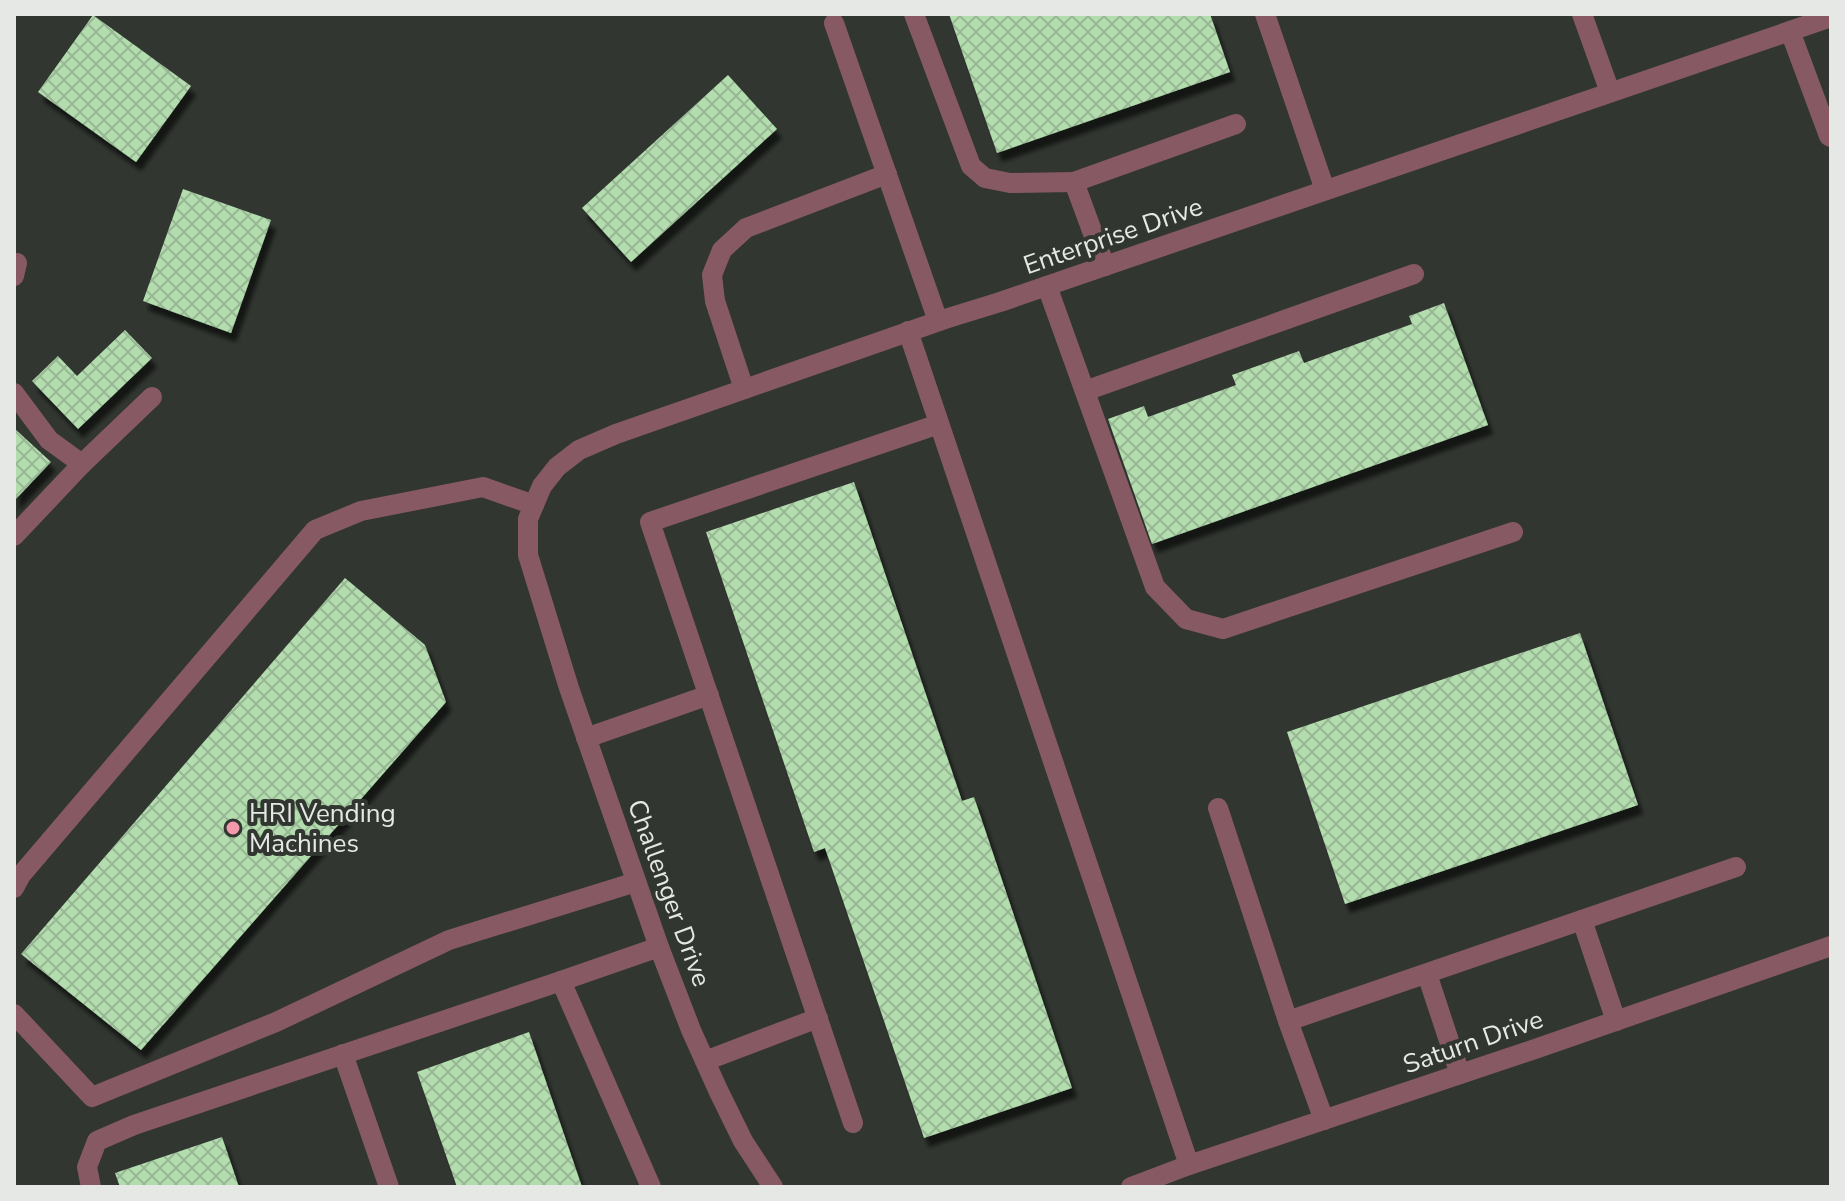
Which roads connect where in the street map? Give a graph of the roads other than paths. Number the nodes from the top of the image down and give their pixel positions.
1 (914, 14) edge
2 (1265, 14) edge
3 (1582, 14) edge
4 (1825, 17) edge
5 (834, 23) dead end
6 (1790, 31) junction
7 (1610, 92) junction
8 (1236, 124) dead end
9 (1831, 137) edge
10 (887, 174) junction
11 (1074, 182) junction
12 (1325, 190) junction
13 (1105, 266) junction
14 (1414, 274) dead end
15 (1047, 286) junction
16 (938, 321) junction
17 (908, 331) junction
18 (744, 389) junction
19 (1085, 391) junction
20 (14, 393) edge
21 (152, 397) dead end
22 (939, 424) junction
23 (82, 464) junction
24 (534, 505) junction
25 (1513, 532) dead end
26 (14, 536) edge
27 (543, 605) joint
28 (709, 695) junction
29 (586, 738) junction
30 (1218, 808) dead end
31 (1736, 867) dead end
32 (636, 882) junction
33 (14, 888) edge
34 (1582, 920) junction
35 (1831, 946) edge
36 (659, 947) junction
37 (1427, 974) junction
38 (561, 981) junction
39 (14, 1014) edge
40 (818, 1018) junction
41 (1288, 1021) junction
42 (1616, 1021) junction
43 (343, 1054) junction
44 (705, 1061) junction
45 (1460, 1074) junction
46 (1324, 1120) junction
47 (853, 1123) dead end
48 (1177, 1175) edge
49 (91, 1187) edge
50 (389, 1187) edge
51 (651, 1187) edge
52 (773, 1187) edge
53 (1131, 1187) edge

1 - 11 street
2 - 12 street
3 - 7 street
4 - 6 street, Enterprise Drive
5 - 10 street
6 - 7 street, Enterprise Drive
6 - 9 street
7 - 12 street, Enterprise Drive
8 - 11 street
10 - 16 street
10 - 18 street
11 - 13 street
12 - 13 street, Enterprise Drive
13 - 15 street, Enterprise Drive
14 - 19 street
15 - 16 street, Enterprise Drive
15 - 19 street
16 - 17 street, Enterprise Drive
17 - 18 street, Enterprise Drive
17 - 22 street
18 - 24 street, Enterprise Drive
19 - 25 street
20 - 23 street
21 - 23 street
22 - 28 street
22 - 48 street
23 - 26 street
24 - 27 street, Enterprise Drive
24 - 33 street
27 - 29 street, Challenger Drive
28 - 29 street
28 - 40 street
29 - 32 street, Challenger Drive
30 - 41 street
31 - 34 street
32 - 36 street, Challenger Drive
32 - 39 street
34 - 37 street
34 - 42 street
35 - 42 street, Saturn Drive
36 - 38 street
36 - 44 street, Challenger Drive
37 - 41 street
37 - 45 street
38 - 43 street
38 - 51 street
40 - 44 street
40 - 47 street
41 - 46 street
42 - 45 street, Saturn Drive
43 - 49 street
43 - 50 street
44 - 52 street, Challenger Drive
45 - 46 street, Saturn Drive
46 - 48 street, Saturn Drive
48 - 53 street, Saturn Drive

